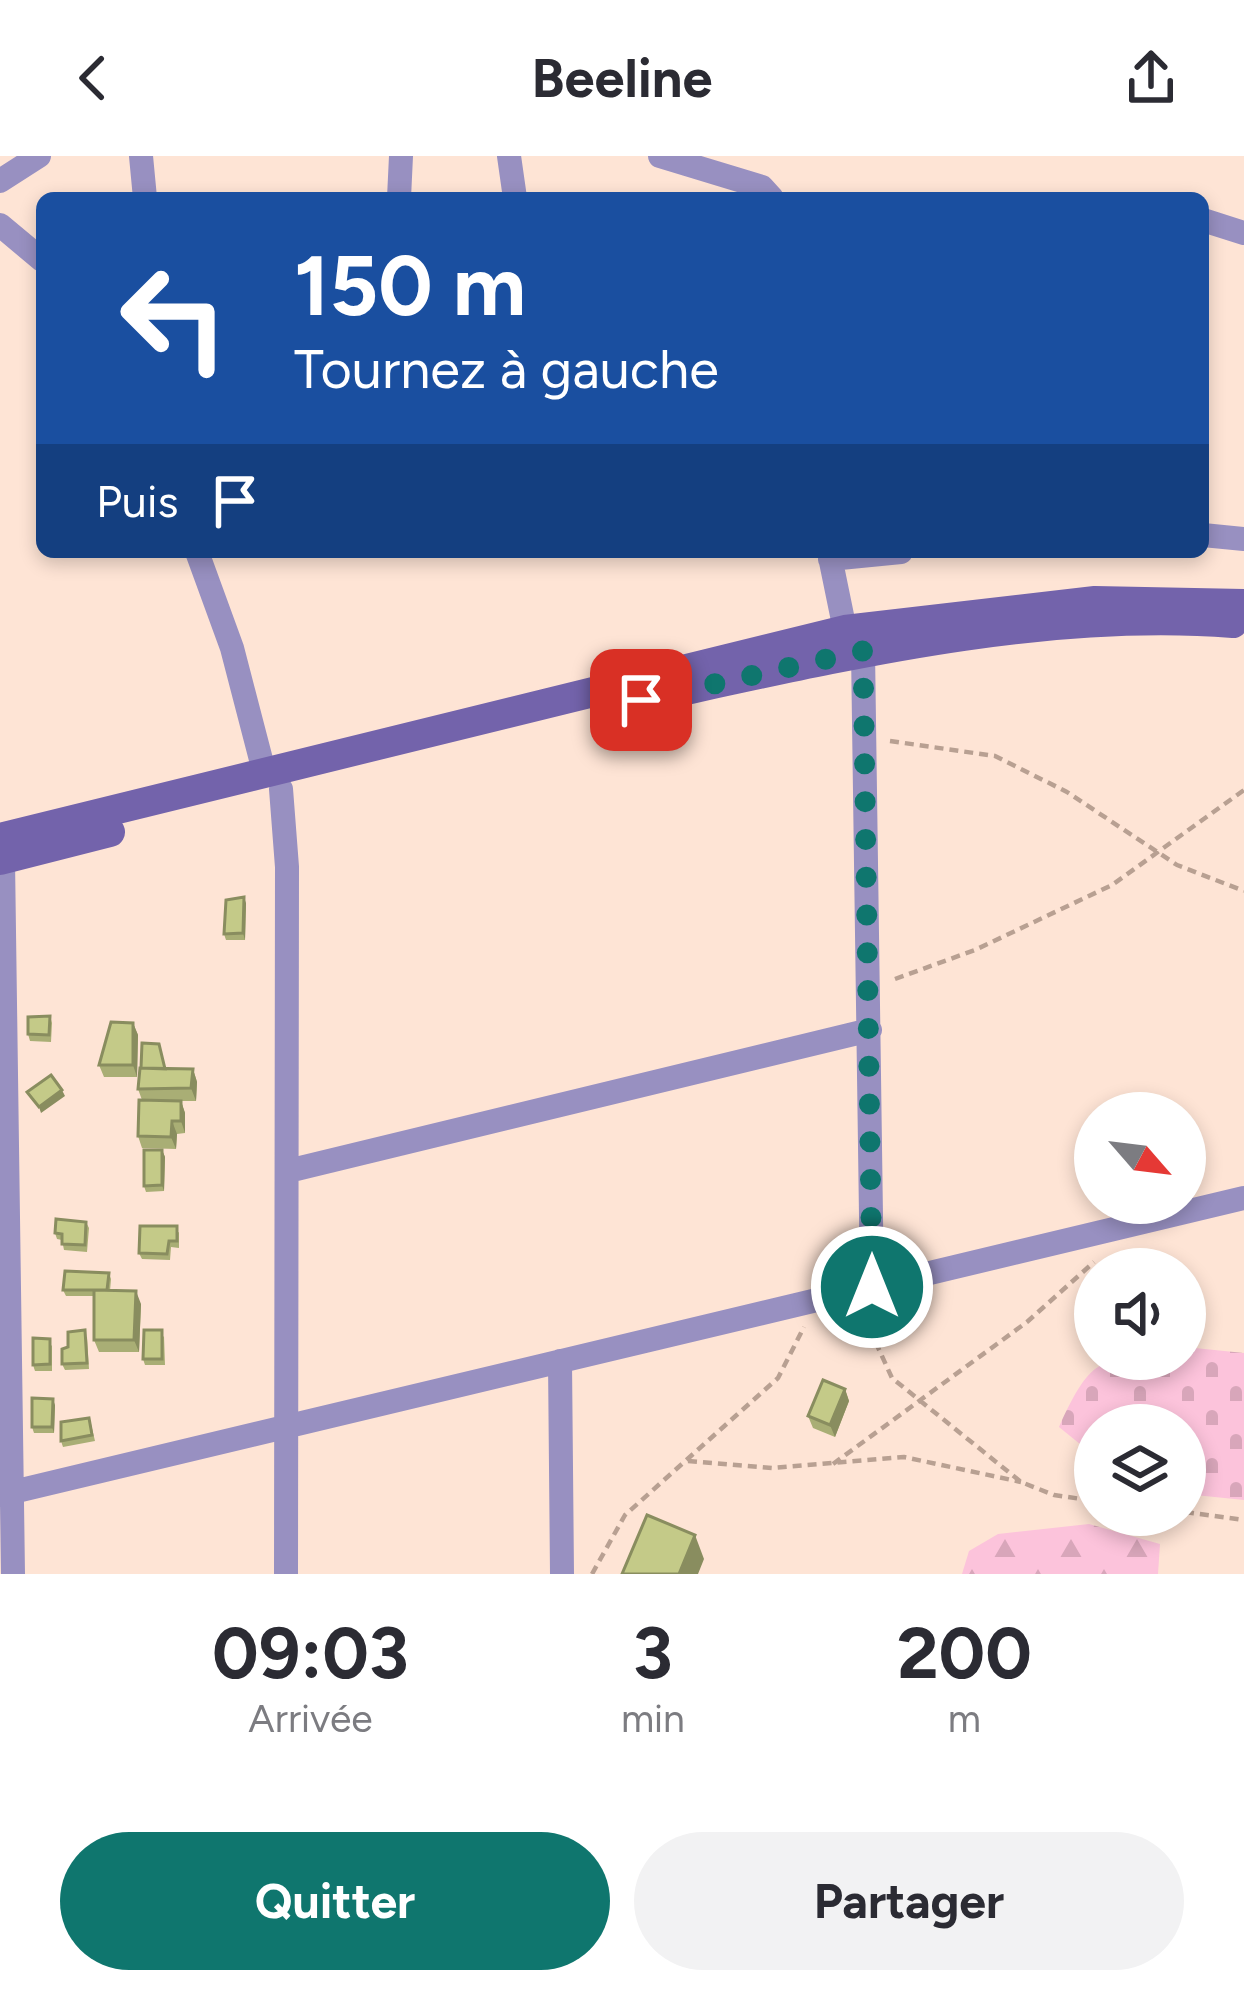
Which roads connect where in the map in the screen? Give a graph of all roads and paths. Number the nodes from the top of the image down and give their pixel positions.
1 (39, 156) edge
2 (141, 156) edge
3 (400, 156) edge
4 (509, 156) edge
5 (660, 156) edge
6 (0, 181) edge
7 (145, 192) edge
8 (399, 192) edge
9 (514, 192) edge
10 (767, 192) edge
11 (1209, 222) edge
12 (0, 225) edge
13 (1244, 233) edge
14 (36, 255) edge
15 (1209, 536) edge
16 (1244, 539) edge
17 (199, 558) edge
18 (831, 558) edge
19 (1244, 604) edge
20 (1244, 624) edge
21 (854, 640) junction
22 (868, 736) junction
23 (273, 782) junction
24 (1244, 790) edge
25 (1154, 850) junction
26 (1, 852) edge
27 (1244, 891) edge
28 (870, 1020) junction
29 (288, 1172) junction
30 (872, 1178) junction
31 (1244, 1198) edge
32 (5, 1221) edge
33 (1126, 1227) junction
34 (872, 1287) junction
35 (814, 1301) junction
36 (560, 1361) junction
37 (917, 1399) junction
38 (287, 1426) junction
39 (686, 1461) junction
40 (833, 1464) junction
41 (1021, 1483) junction
42 (6, 1494) edge
43 (1074, 1498) edge
44 (1206, 1515) edge
45 (1244, 1520) edge
46 (13, 1574) edge
47 (286, 1574) edge
48 (562, 1574) edge
49 (592, 1574) edge

1 - 6 street
2 - 7 street
3 - 8 street
4 - 9 street
5 - 10 street
11 - 13 street
12 - 14 street
15 - 16 street
17 - 23 street
18 - 21 street
19 - 21 street
20 - 21 street
21 - 22 street
21 - 23 street
22 - 25 path
22 - 28 street
23 - 26 street
23 - 29 street
24 - 25 path
25 - 27 path
25 - 28 path
26 - 32 street
28 - 29 street
28 - 30 street
29 - 38 street
30 - 34 street
30 - 35 path
31 - 33 street
32 - 42 street
33 - 34 street
33 - 37 path
34 - 35 street
34 - 37 path
35 - 36 street
35 - 39 path
36 - 38 street
36 - 48 street
37 - 40 path
37 - 41 path
38 - 42 street
38 - 47 street
39 - 40 path
39 - 49 path
40 - 41 path
41 - 43 path
42 - 46 street
44 - 45 path

